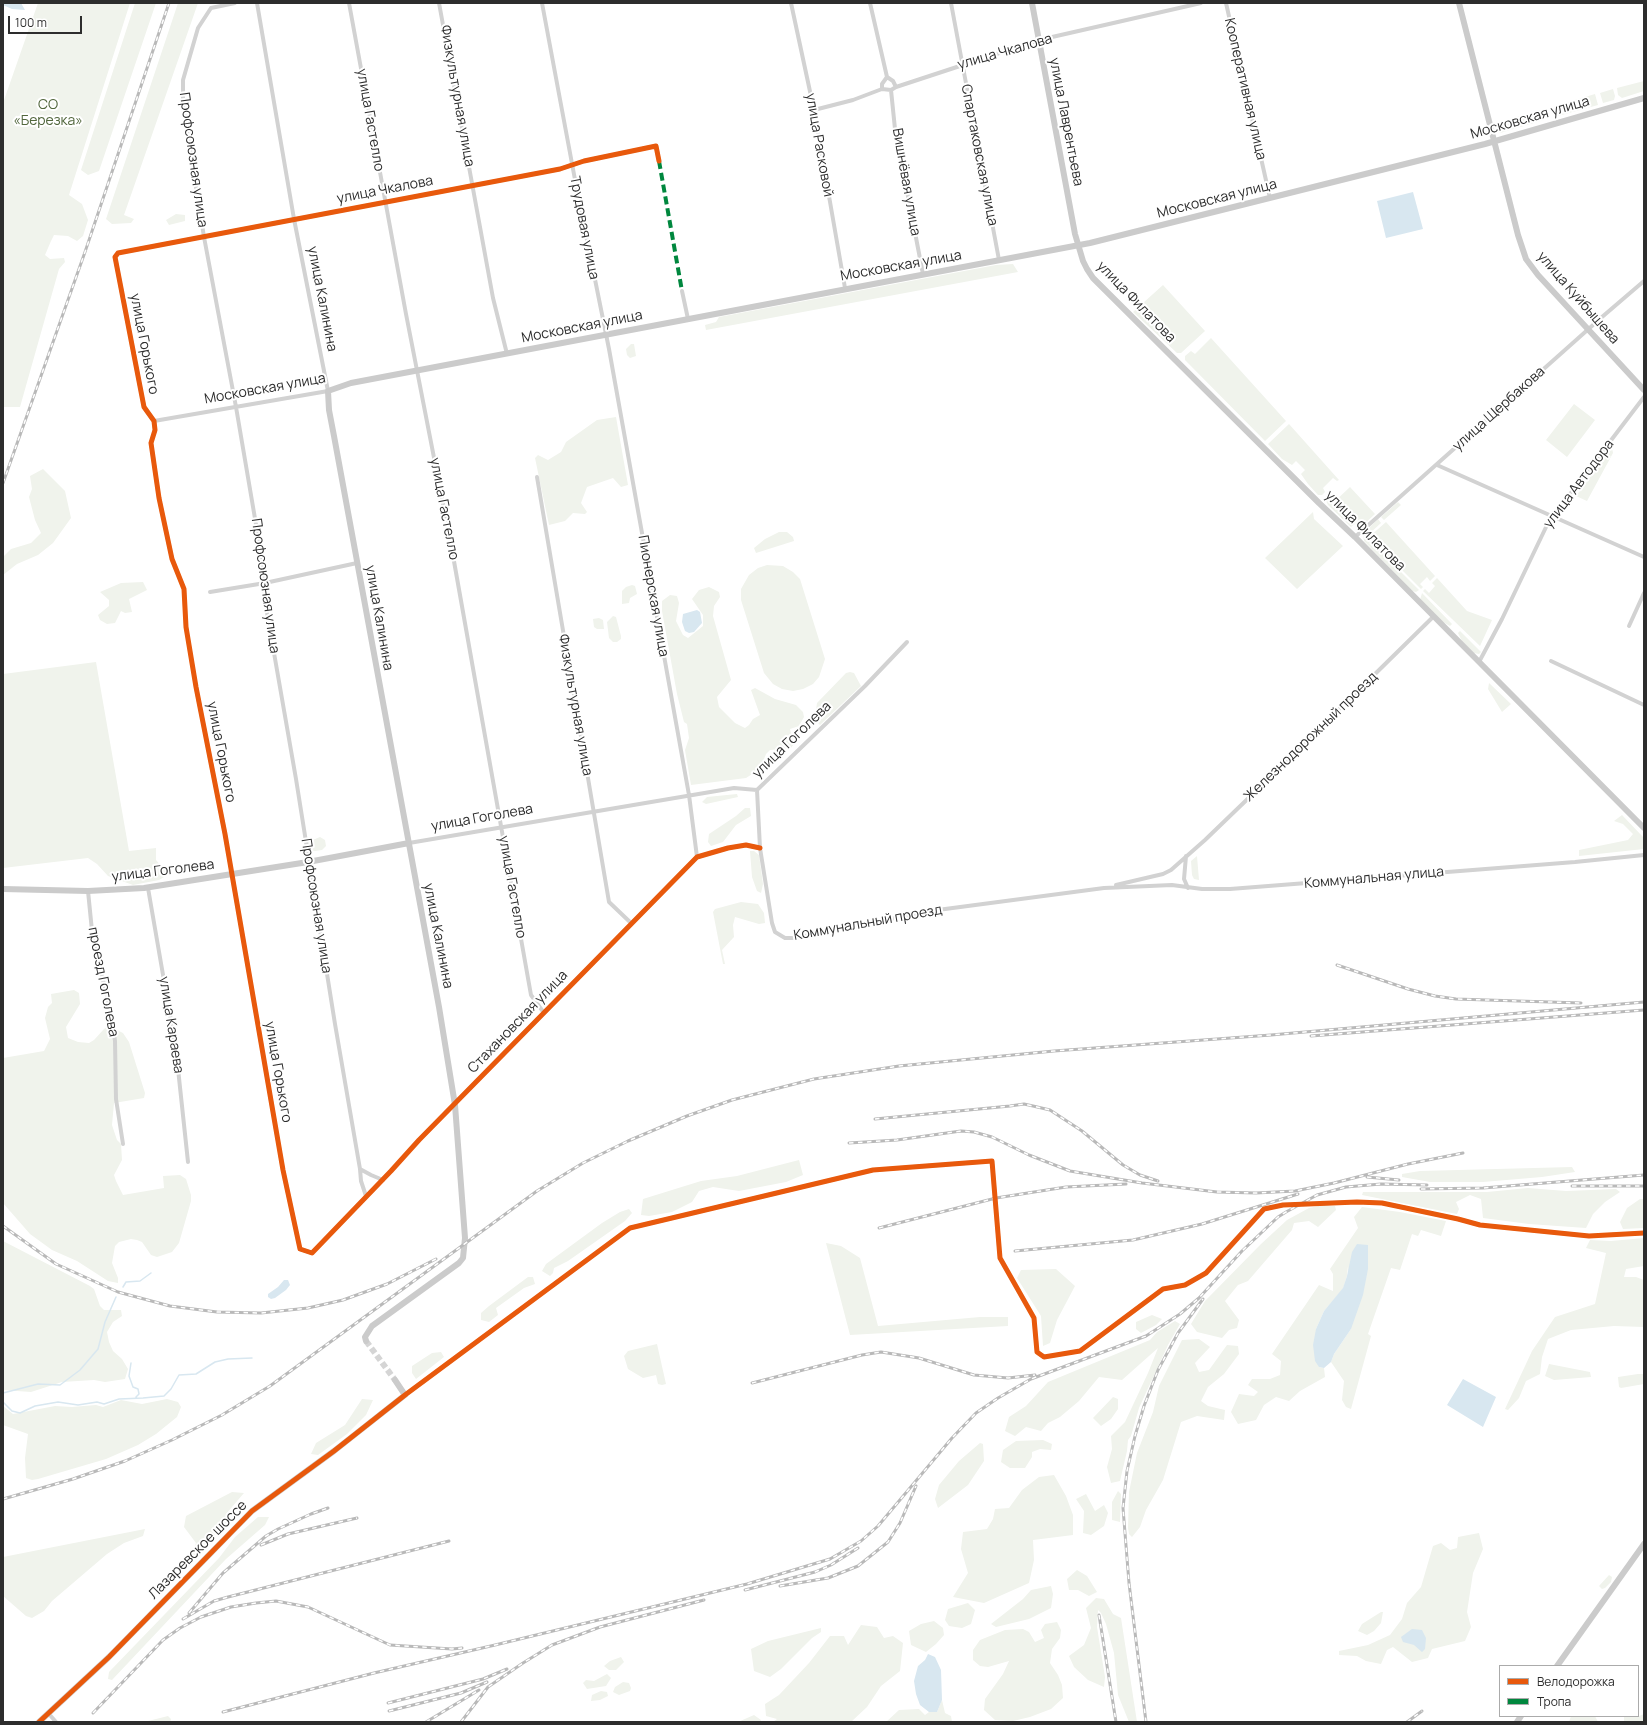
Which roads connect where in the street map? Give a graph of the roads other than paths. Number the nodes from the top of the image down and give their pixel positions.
1 (235, 3) edge
2 (257, 3) edge
3 (349, 3) edge
4 (440, 3) edge
5 (542, 3) edge
6 (791, 3) edge
7 (870, 3) edge
8 (951, 3) edge
9 (1032, 3) edge
10 (1201, 3) edge
11 (1226, 3) edge
12 (1459, 3) edge
13 (1039, 40) junction
14 (962, 64) junction
15 (887, 76) junction
16 (896, 87) junction
17 (882, 90) junction
18 (891, 90) junction
19 (1644, 98) edge
20 (814, 110) junction
21 (1494, 141) junction
22 (659, 161) dead end
23 (572, 166) junction
24 (473, 185) junction
25 (1270, 198) junction
26 (385, 202) junction
27 (294, 219) junction
28 (204, 237) junction
29 (1078, 246) junction
30 (118, 253) joint
31 (999, 260) junction
32 (923, 274) junction
33 (1644, 282) edge
34 (845, 288) junction
35 (682, 291) dead end
36 (688, 318) junction
37 (1588, 330) junction
38 (606, 334) junction
39 (506, 354) junction
40 (418, 371) junction
41 (1644, 390) edge
42 (328, 391) junction
43 (1644, 397) edge
44 (236, 407) junction
45 (154, 421) junction
46 (1437, 465) junction
47 (537, 477) dead end
48 (1553, 516) junction
49 (1355, 537) junction
50 (1644, 557) edge
51 (357, 563) junction
52 (265, 583) junction
53 (210, 592) dead end
54 (1644, 593) edge
55 (1433, 617) junction
56 (1629, 626) dead end
57 (907, 642) dead end
58 (1551, 661) dead end
59 (1478, 662) junction
60 (1644, 704) edge
61 (757, 790) junction
62 (689, 796) junction
63 (594, 811) junction
64 (501, 827) junction
65 (1644, 828) edge
66 (409, 843) junction
67 (760, 848) junction
68 (1644, 855) edge
69 (1186, 856) junction
70 (697, 857) junction
71 (308, 862) junction
72 (232, 874) junction
73 (148, 888) junction
74 (1104, 888) junction
75 (1188, 888) junction
76 (3, 889) edge
77 (88, 891) junction
78 (631, 923) junction
79 (544, 1013) junction
80 (455, 1105) junction
81 (122, 1144) dead end
82 (188, 1162) dead end
83 (360, 1169) junction
84 (383, 1180) junction
85 (366, 1196) junction
86 (1644, 1233) edge
87 (312, 1253) joint
88 (366, 1341) dead end
89 (394, 1380) tunnel mouth
90 (405, 1395) junction
91 (1644, 1544) edge
92 (1558, 1665) edge
93 (49, 1714) junction
94 (39, 1722) edge
95 (56, 1722) edge

1 - 28 street, Профсоюзная улица
2 - 27 street, улица Калинина
3 - 26 street, улица Гастелло
4 - 24 street, Физкультурная улица
5 - 23 street, Трудовая улица
6 - 20 street, улица Расковой
7 - 15 street
8 - 14 street, Спартаковская улица
9 - 13 street, улица Лаврентьева
10 - 13 street, улица Чкалова
11 - 25 street, Кооперативная улица
12 - 21 street, улица Куйбышева
13 - 14 street, улица Чкалова
13 - 29 street, улица Лаврентьева
14 - 16 street, улица Чкалова
14 - 31 street, Спартаковская улица
15 - 16 street
15 - 17 street
16 - 18 street, улица Чкалова
17 - 18 street
17 - 20 street
18 - 32 street, Вишнёвая улица
19 - 21 street, Московская улица
20 - 34 street, улица Расковой
21 - 25 street, Московская улица
21 - 37 street, улица Куйбышева
22 - 23 street, улица Чкалова
23 - 24 street, улица Чкалова
23 - 38 street, Трудовая улица
24 - 26 street, улица Чкалова
24 - 39 street, Физкультурная улица
25 - 29 street, Московская улица
26 - 27 street, улица Чкалова
26 - 40 street, улица Гастелло
27 - 28 street, улица Чкалова
27 - 42 street, улица Калинина
28 - 30 street, улица Чкалова
28 - 44 street, Профсоюзная улица
29 - 31 street, Московская улица
29 - 49 street, улица Филатова
30 - 45 street, улица Горького
31 - 32 street, Московская улица
32 - 34 street, Московская улица
33 - 37 street, улица Щербакова
34 - 36 street, Московская улица
35 - 36 street
36 - 38 street, Московская улица
37 - 41 street, улица Куйбышева
37 - 46 street, улица Щербакова
38 - 39 street, Московская улица
38 - 62 street, Пионерская улица
39 - 40 street, Московская улица
40 - 42 street, Московская улица
40 - 64 street, улица Гастелло
42 - 44 street, Московская улица
42 - 51 street, улица Калинина
43 - 48 street, улица Автодора
44 - 45 street, Московская улица
44 - 52 street, Профсоюзная улица
45 - 72 street, улица Горького
46 - 48 street
46 - 49 street, улица Щербакова
47 - 63 street, Физкультурная улица
48 - 50 street
48 - 59 street, улица Автодора
49 - 55 street, улица Филатова
51 - 52 street
51 - 66 street, улица Калинина
52 - 53 street
52 - 71 street, Профсоюзная улица
54 - 56 street
55 - 59 street, улица Филатова
55 - 69 street, Железнодорожный проезд
57 - 61 street, улица Гоголева
58 - 60 street
59 - 65 street, улица Филатова
61 - 62 street, улица Гоголева
61 - 67 street, Коммунальный проезд
62 - 63 street, улица Гоголева
62 - 70 street, Пионерская улица
63 - 64 street, улица Гоголева
63 - 78 street, Физкультурная улица
64 - 66 street, улица Гоголева
64 - 79 street, улица Гастелло
66 - 71 street, улица Гоголева
66 - 80 street, улица Калинина
67 - 70 street, Стахановская улица
67 - 74 street, Коммунальный проезд
68 - 75 street, Коммунальная улица
69 - 74 street, Железнодорожный проезд
69 - 75 street
70 - 78 street, Стахановская улица
71 - 72 street, улица Гоголева
71 - 83 street, Профсоюзная улица
72 - 73 street, улица Гоголева
72 - 87 street, улица Горького
73 - 77 street, улица Гоголева
73 - 82 street, улица Караева
74 - 75 street, Коммунальная улица
76 - 77 street, улица Гоголева
77 - 81 street, проезд Гоголева
78 - 79 street, Стахановская улица
79 - 80 street, Стахановская улица
80 - 84 street, Стахановская улица
80 - 88 street, улица Калинина
83 - 84 street
83 - 85 street, Профсоюзная улица
84 - 85 street, Стахановская улица
85 - 87 street, Стахановская улица
86 - 90 street
89 - 90 street
90 - 93 street, Лазаревское шоссе
91 - 92 street
93 - 94 street, Лазаревское шоссе
93 - 95 street

